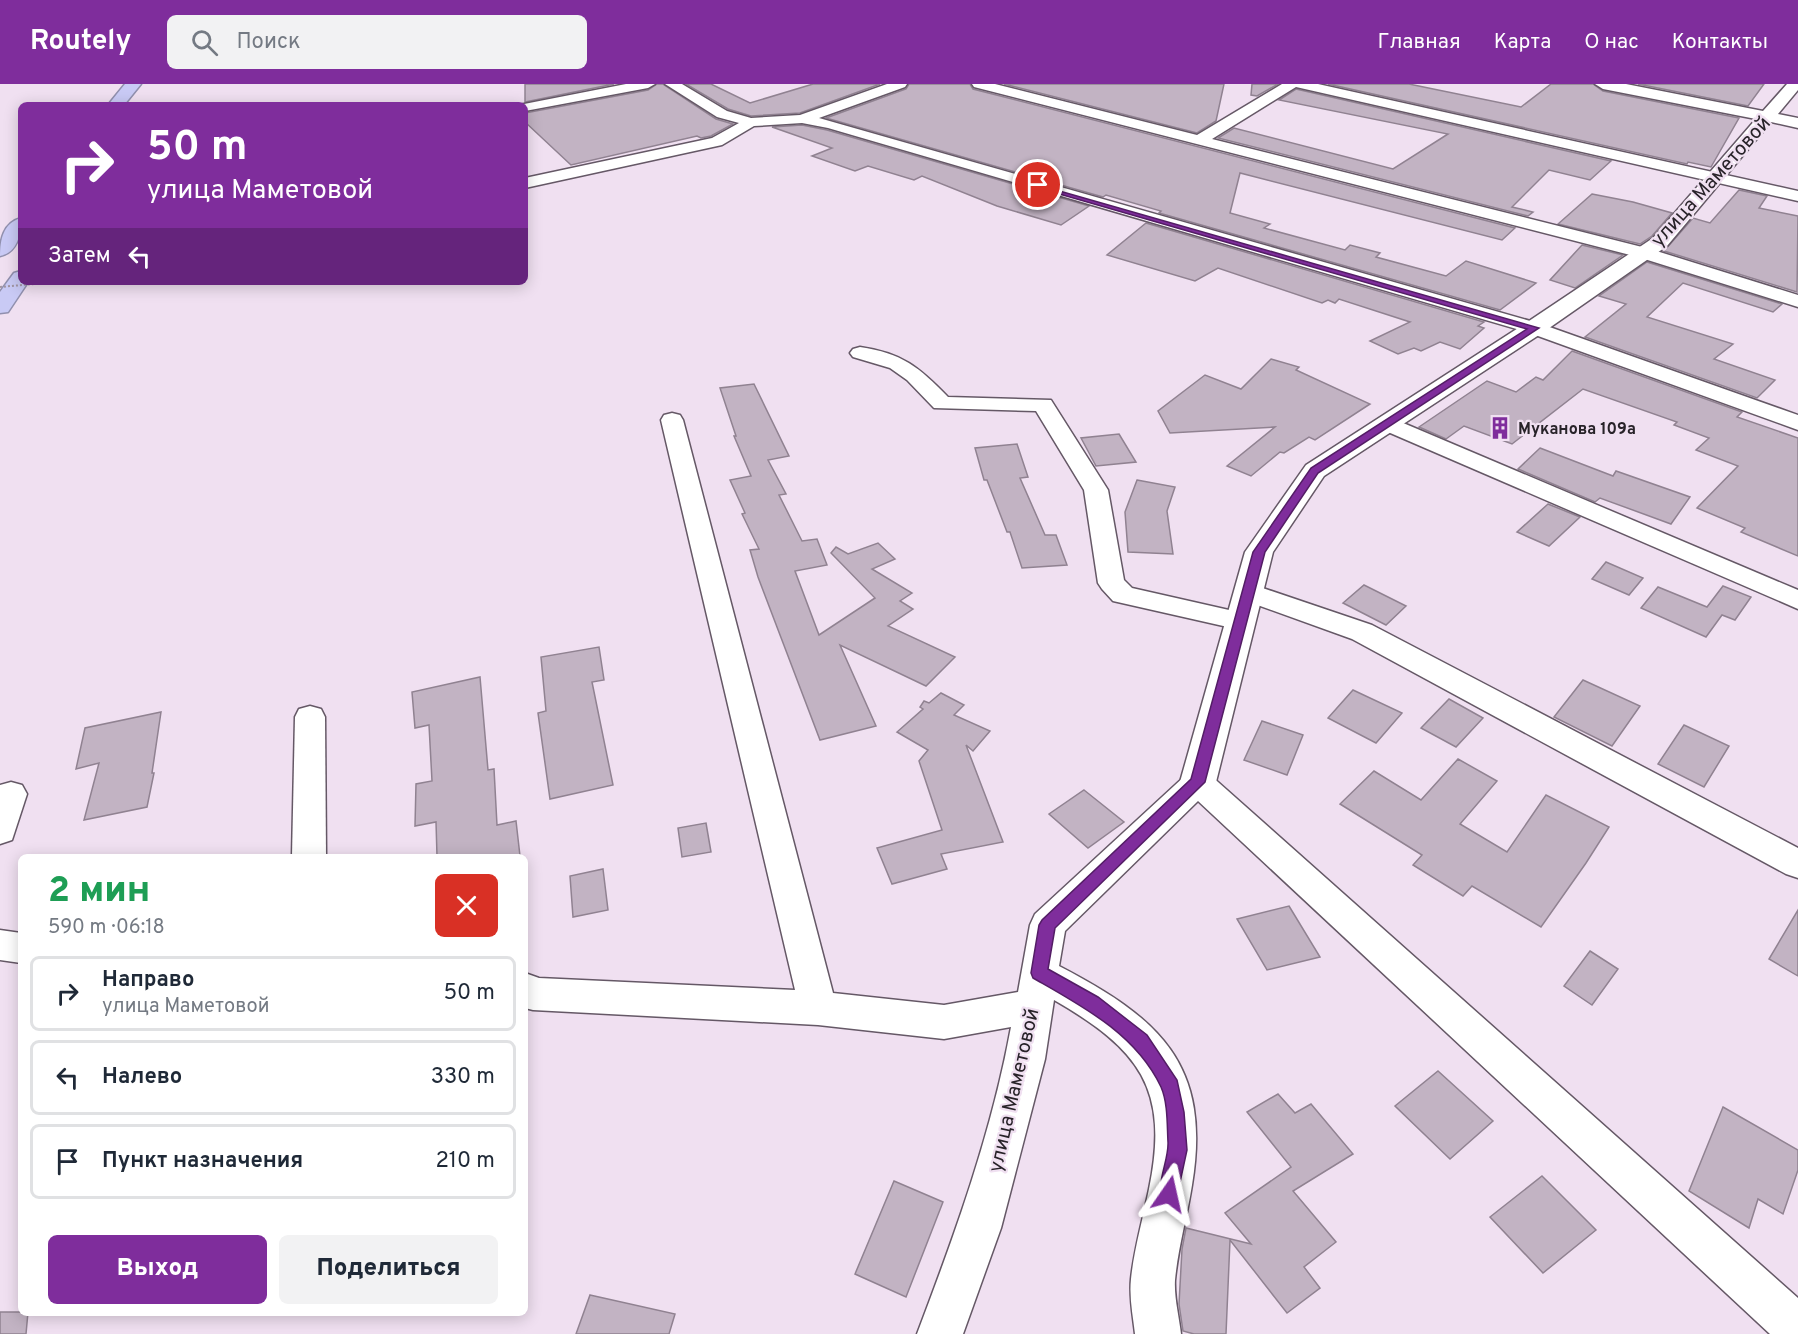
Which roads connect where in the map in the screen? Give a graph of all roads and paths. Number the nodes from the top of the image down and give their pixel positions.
1 (133, 84) edge
2 (648, 84) edge
3 (672, 84) edge
4 (900, 84) edge
5 (979, 84) edge
6 (1292, 84) edge
7 (1300, 84) edge
8 (1603, 84) edge
9 (1795, 84) edge
10 (118, 102) edge
11 (528, 106) edge
12 (1767, 117) junction
13 (802, 119) junction
14 (751, 122) junction
15 (1798, 123) edge
16 (1201, 139) junction
17 (1717, 177) junction
18 (528, 182) edge
19 (1798, 196) edge
20 (18, 228) edge
21 (0, 250) edge
22 (1644, 253) junction
23 (18, 281) edge
24 (22, 285) edge
25 (0, 287) edge
26 (1798, 301) edge
27 (0, 307) edge
28 (1534, 328) junction
29 (860, 353) dead end
30 (672, 420) dead end
31 (1798, 423) edge
32 (1389, 424) junction
33 (1248, 591) junction
34 (1798, 600) edge
35 (1241, 621) junction
36 (310, 717) dead end
37 (1198, 782) junction
38 (11, 794) dead end
39 (0, 831) edge
40 (309, 854) edge
41 (1798, 864) edge
42 (0, 945) edge
43 (18, 948) edge
44 (1036, 989) junction
45 (528, 991) edge
46 (818, 1008) junction
47 (1798, 1329) edge
48 (940, 1334) edge
49 (1158, 1334) edge

1 - 10 highway
2 - 11 street
3 - 14 street
4 - 13 street
5 - 16 street
6 - 16 street
7 - 17 street
8 - 12 street
9 - 12 street, улица Маметовой
12 - 15 street
12 - 17 street, улица Маметовой
13 - 14 street
13 - 28 street
14 - 18 street
16 - 22 street
17 - 19 street
17 - 22 street, улица Маметовой
20 - 21 highway
22 - 26 street
22 - 28 street, улица Маметовой
23 - 27 highway
24 - 25 path, bridge
28 - 31 street
28 - 32 street, улица Маметовой
29 - 35 street
30 - 46 street
32 - 33 street, улица Маметовой
32 - 34 street
33 - 35 street, улица Маметовой
33 - 41 street
35 - 37 street, улица Маметовой
36 - 40 street
37 - 44 street, улица Маметовой
37 - 47 street
38 - 39 street
42 - 43 street
44 - 46 street
44 - 48 street, улица Маметовой
44 - 49 street
45 - 46 street

